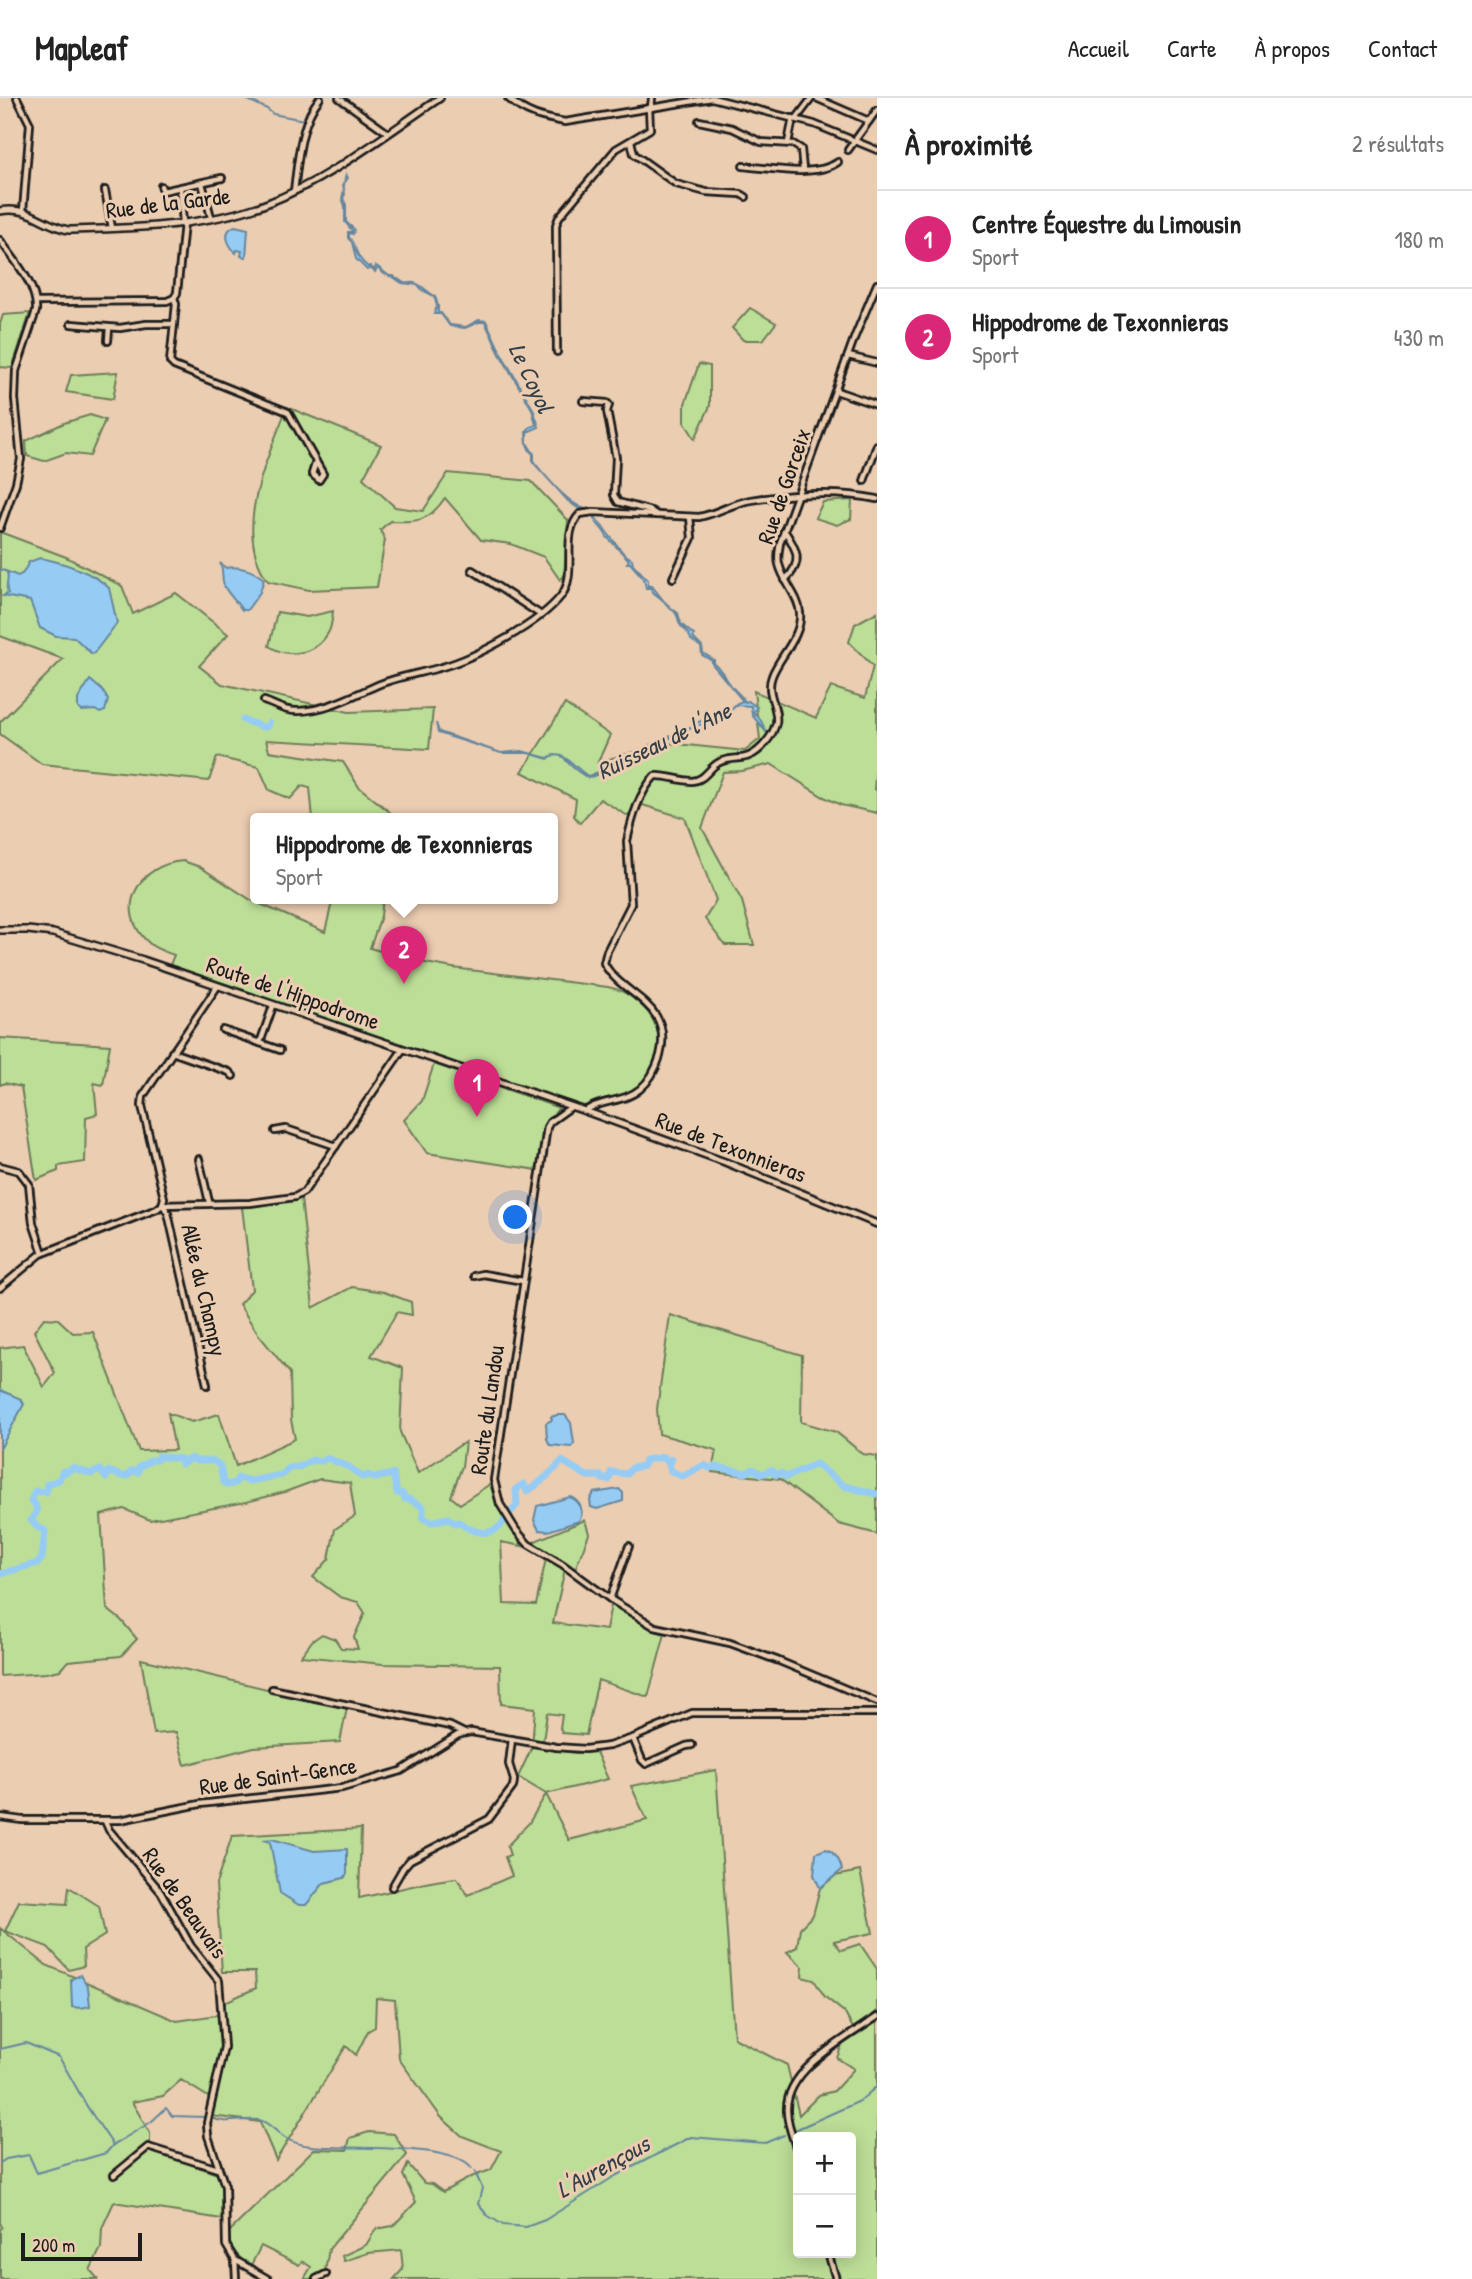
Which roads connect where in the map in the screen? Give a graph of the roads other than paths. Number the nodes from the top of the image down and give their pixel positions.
1 (17, 98) edge
2 (320, 98) edge
3 (339, 98) edge
4 (440, 98) edge
5 (508, 98) edge
6 (652, 98) edge
7 (814, 98) edge
8 (729, 100) edge
9 (650, 108) junction
10 (877, 110) edge
11 (794, 118) junction
12 (699, 121) dead end
13 (869, 121) junction
14 (388, 133) junction
15 (631, 141) junction
16 (853, 141) junction
17 (788, 143) junction
18 (848, 150) dead end
19 (877, 150) edge
20 (838, 162) dead end
21 (743, 166) dead end
22 (803, 170) junction
23 (222, 178) dead end
24 (202, 183) junction
25 (161, 186) dead end
26 (180, 187) junction
27 (105, 190) dead end
28 (294, 191) junction
29 (746, 197) dead end
30 (0, 211) edge
31 (23, 211) junction
32 (211, 217) junction
33 (183, 223) junction
34 (113, 228) junction
35 (0, 240) edge
36 (877, 284) edge
37 (174, 298) junction
38 (37, 302) junction
39 (71, 324) dead end
40 (174, 324) junction
41 (109, 328) junction
42 (108, 341) dead end
43 (557, 352) dead end
44 (848, 356) junction
45 (877, 363) edge
46 (836, 391) junction
47 (583, 401) dead end
48 (877, 405) edge
49 (877, 445) edge
50 (875, 456) edge
51 (316, 461) dead end
52 (864, 481) dead end
53 (796, 497) junction
54 (877, 499) edge
55 (659, 516) junction
56 (690, 517) junction
57 (0, 528) edge
58 (784, 530) junction
59 (472, 570) dead end
60 (673, 578) dead end
61 (785, 580) junction
62 (541, 615) junction
63 (264, 701) dead end
64 (0, 930) edge
65 (217, 987) junction
66 (273, 1006) junction
67 (223, 1030) dead end
68 (260, 1042) junction
69 (403, 1049) junction
70 (280, 1050) dead end
71 (172, 1052) junction
72 (233, 1076) dead end
73 (571, 1107) junction
74 (585, 1111) junction
75 (275, 1131) dead end
76 (336, 1146) junction
77 (199, 1159) dead end
78 (0, 1166) edge
79 (209, 1202) junction
80 (162, 1205) junction
81 (877, 1224) edge
82 (43, 1253) junction
83 (474, 1276) dead end
84 (523, 1281) junction
85 (0, 1288) edge
86 (207, 1385) dead end
87 (629, 1546) dead end
88 (610, 1599) junction
89 (272, 1689) dead end
90 (877, 1702) edge
91 (877, 1713) edge
92 (464, 1733) junction
93 (633, 1738) junction
94 (512, 1739) junction
95 (692, 1745) dead end
96 (0, 1817) edge
97 (105, 1821) junction
98 (392, 1887) dead end
99 (877, 2017) edge
100 (793, 2135) edge
101 (219, 2169) junction
102 (114, 2175) dead end
103 (830, 2258) edge
104 (235, 2260) junction
105 (326, 2274) dead end
106 (236, 2279) edge
107 (268, 2279) edge
108 (316, 2279) edge
109 (836, 2279) edge

1 - 31 street
2 - 28 street
3 - 14 street
4 - 14 main road, Rue de la Garde
5 - 9 street
6 - 9 street
7 - 11 street
7 - 13 street
8 - 9 street
8 - 11 street
9 - 15 street
10 - 13 street
11 - 16 street
11 - 17 street
12 - 17 street
13 - 16 street
14 - 28 main road, Rue de la Garde
15 - 29 street
15 - 43 street
16 - 18 street
16 - 19 street
17 - 22 street
20 - 22 street
21 - 22 street
23 - 24 street
24 - 26 street
24 - 32 street
25 - 26 street
26 - 33 street
27 - 34 street
28 - 32 main road, Rue de la Garde
30 - 31 main road, Rue de la Garde
31 - 34 main road, Rue de la Garde
32 - 33 main road, Rue de la Garde
33 - 34 main road, Rue de la Garde
33 - 37 street
35 - 38 street
36 - 44 street, Rue de Gorceix
37 - 38 street
37 - 40 street
38 - 57 street
39 - 41 street
40 - 41 street
40 - 51 street
41 - 42 street
44 - 45 street
44 - 46 street, Rue de Gorceix
46 - 48 street
46 - 53 street, Rue de Gorceix
47 - 55 street
49 - 50 street
50 - 52 street
53 - 54 street
53 - 56 street
53 - 58 street, Rue de Gorceix
55 - 56 street
55 - 62 street
56 - 60 street
58 - 61 street, Rue de Gorceix
58 - 61 street
59 - 62 street
61 - 74 street, Rue de Gorceix
62 - 63 street
64 - 65 main road, Route de l'Hippodrome
65 - 66 main road, Route de l'Hippodrome
65 - 71 street, Allée du Champy
66 - 68 street
66 - 69 main road, Route de l'Hippodrome
67 - 68 street
68 - 70 street
69 - 73 main road, Route de l'Hippodrome
69 - 76 street
71 - 72 street
71 - 80 street, Allée du Champy
73 - 74 main road, Rue de Texonnieras
73 - 84 street, Route du Landou
74 - 81 main road, Rue de Texonnieras
75 - 76 street
76 - 79 street
77 - 79 street
78 - 82 street
79 - 80 street
80 - 82 street
80 - 86 street, Allée du Champy
82 - 85 street
83 - 84 street
84 - 88 street, Route du Landou
87 - 88 street
88 - 90 street, Route du Landou
89 - 92 street
91 - 93 street
92 - 94 street
92 - 97 street, Rue de Saint-Gence
93 - 94 street
93 - 95 street
94 - 98 street
96 - 97 street, Rue de Saint-Gence
97 - 101 street, Rue de Beauvais
99 - 100 street
101 - 102 street
101 - 104 street, Rue de Beauvais
103 - 109 street
104 - 106 street, Rue de Beauvais
104 - 107 street
105 - 108 street

